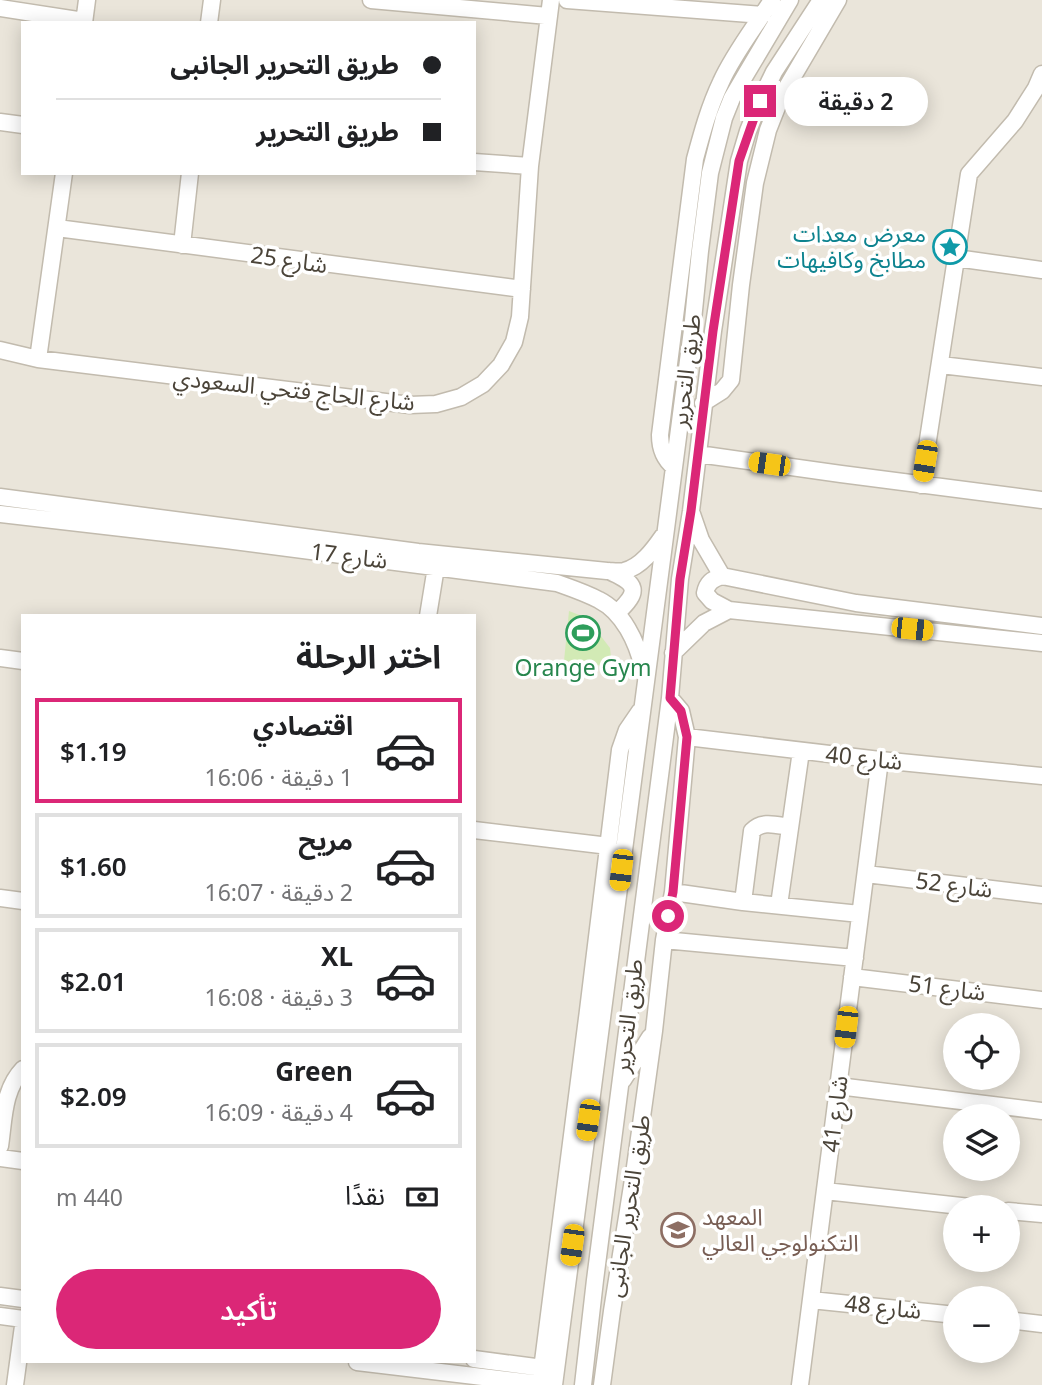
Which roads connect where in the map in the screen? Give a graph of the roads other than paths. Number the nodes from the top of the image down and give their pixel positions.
1 (87, 0) edge
2 (212, 0) edge
3 (371, 0) edge
4 (567, 0) edge
5 (772, 0) edge
6 (790, 0) edge
7 (821, 0) edge
8 (838, 0) edge
9 (0, 8) edge
10 (550, 8) edge
11 (763, 15) junction
12 (78, 21) edge
13 (84, 21) edge
14 (209, 21) edge
15 (1042, 74) edge
16 (0, 122) edge
17 (21, 125) edge
18 (476, 162) edge
19 (530, 166) junction
20 (64, 175) edge
21 (190, 175) edge
22 (57, 228) junction
23 (181, 245) junction
24 (956, 258) junction
25 (1042, 270) edge
26 (696, 285) junction
27 (522, 289) junction
28 (719, 292) junction
29 (692, 330) junction
30 (713, 331) junction
31 (0, 350) edge
32 (38, 359) junction
33 (941, 365) junction
34 (1042, 377) edge
35 (704, 403) junction
36 (698, 454) junction
37 (674, 467) junction
38 (921, 485) junction
39 (0, 497) edge
40 (1042, 500) edge
41 (691, 511) junction
42 (0, 514) edge
43 (664, 534) junction
44 (436, 567) junction
45 (607, 570) junction
46 (722, 576) junction
47 (729, 610) junction
48 (617, 613) junction
49 (428, 614) edge
50 (1042, 626) edge
51 (1042, 643) edge
52 (673, 653) junction
53 (0, 658) edge
54 (21, 661) edge
55 (645, 681) junction
56 (670, 698) junction
57 (687, 737) junction
58 (801, 751) junction
59 (880, 760) junction
60 (1042, 776) edge
61 (790, 827) junction
62 (476, 830) edge
63 (650, 844) junction
64 (616, 846) junction
65 (866, 874) junction
66 (644, 890) junction
67 (673, 892) junction
68 (618, 894) junction
69 (1042, 895) edge
70 (0, 898) edge
71 (21, 901) edge
72 (743, 902) junction
73 (779, 905) junction
74 (860, 914) junction
75 (664, 940) junction
76 (855, 958) junction
77 (852, 977) junction
78 (1042, 999) edge
79 (588, 1016) junction
80 (654, 1031) junction
81 (598, 1044) junction
82 (21, 1071) edge
83 (620, 1085) junction
84 (838, 1086) junction
85 (1042, 1111) edge
86 (0, 1146) edge
87 (0, 1158) edge
88 (21, 1161) edge
89 (825, 1191) junction
90 (943, 1204) edge
91 (1020, 1212) edge
92 (1042, 1214) edge
93 (569, 1271) junction
94 (595, 1280) junction
95 (0, 1296) edge
96 (550, 1297) junction
97 (21, 1299) edge
98 (811, 1300) junction
99 (612, 1311) junction
100 (943, 1314) edge
101 (0, 1316) edge
102 (21, 1319) edge
103 (1020, 1321) edge
104 (1042, 1324) edge
105 (21, 1340) edge
106 (476, 1360) edge
107 (367, 1363) edge
108 (544, 1380) edge
109 (15, 1385) edge
110 (583, 1385) edge
111 (602, 1385) edge
112 (800, 1385) edge

1 - 13 street
2 - 14 street
3 - 10 street
4 - 11 street
5 - 11 street
6 - 26 street, طريق التحرير
7 - 28 street, طريق التحرير
8 - 35 street
9 - 12 street
10 - 19 street, شارع الحاج فتحي السعودي
11 - 37 street
15 - 24 street
16 - 17 street
18 - 19 street
19 - 27 street, شارع الحاج فتحي السعودي
20 - 22 street
21 - 23 street
22 - 23 street, شارع 25
22 - 32 street
23 - 27 street, شارع 25
24 - 25 street
24 - 33 street
26 - 28 street
26 - 29 street, طريق التحرير
27 - 32 street, شارع الحاج فتحي السعودي
28 - 30 street, طريق التحرير
29 - 30 street
29 - 37 street, طريق التحرير
30 - 35 street, طريق التحرير
31 - 32 street, شارع الحاج فتحي السعودي
33 - 34 street
33 - 38 street
35 - 36 street, طريق التحرير
36 - 38 street
36 - 41 street, طريق التحرير
37 - 43 street, طريق التحرير
38 - 40 street
39 - 45 street, شارع 17
41 - 46 street
41 - 52 street, طريق التحرير
42 - 44 street, شارع 17
43 - 45 street, شارع 17
43 - 55 street, طريق التحرير
44 - 48 street, شارع 17
44 - 49 street
45 - 48 street
46 - 47 street
46 - 50 street
47 - 51 street
47 - 52 street
48 - 55 street, شارع 17
52 - 56 street, طريق التحرير
53 - 54 street
55 - 64 street, طريق التحرير
56 - 57 street, طريق التحرير الجانبى
56 - 63 street, طريق التحرير
57 - 58 street, شارع 40
57 - 67 street, طريق التحرير الجانبى
58 - 59 street, شارع 40
58 - 61 street
59 - 60 street, شارع 40
59 - 65 street, شارع 41
61 - 72 street
61 - 73 street
62 - 64 street
63 - 64 street
63 - 66 street, طريق التحرير
64 - 68 street, طريق التحرير
64 - 79 street
65 - 69 street, شارع 52
65 - 74 street, شارع 41
66 - 68 street
66 - 83 street, طريق التحرير
67 - 72 street
67 - 75 street, طريق التحرير الجانبى
68 - 81 street, طريق التحرير
70 - 71 street
72 - 73 street
73 - 74 street
74 - 76 street, شارع 41
75 - 76 street
75 - 80 street, طريق التحرير الجانبى
76 - 77 street, شارع 41
77 - 78 street, شارع 51
77 - 84 street, شارع 41
79 - 81 street
79 - 96 street
80 - 83 street
80 - 99 street, طريق التحرير الجانبى
81 - 93 street, طريق التحرير
82 - 86 street
83 - 94 street, طريق التحرير
84 - 85 street
84 - 89 street, شارع 41
87 - 88 street
89 - 90 street
89 - 98 street, شارع 41
91 - 92 street
93 - 96 street
93 - 108 street, طريق التحرير
94 - 99 street
94 - 110 street, طريق التحرير
95 - 97 street
96 - 108 street
98 - 100 street, شارع 48
98 - 112 street, شارع 41
99 - 111 street, طريق التحرير الجانبى
101 - 102 street
103 - 104 street
105 - 109 street
106 - 108 street
107 - 108 street

